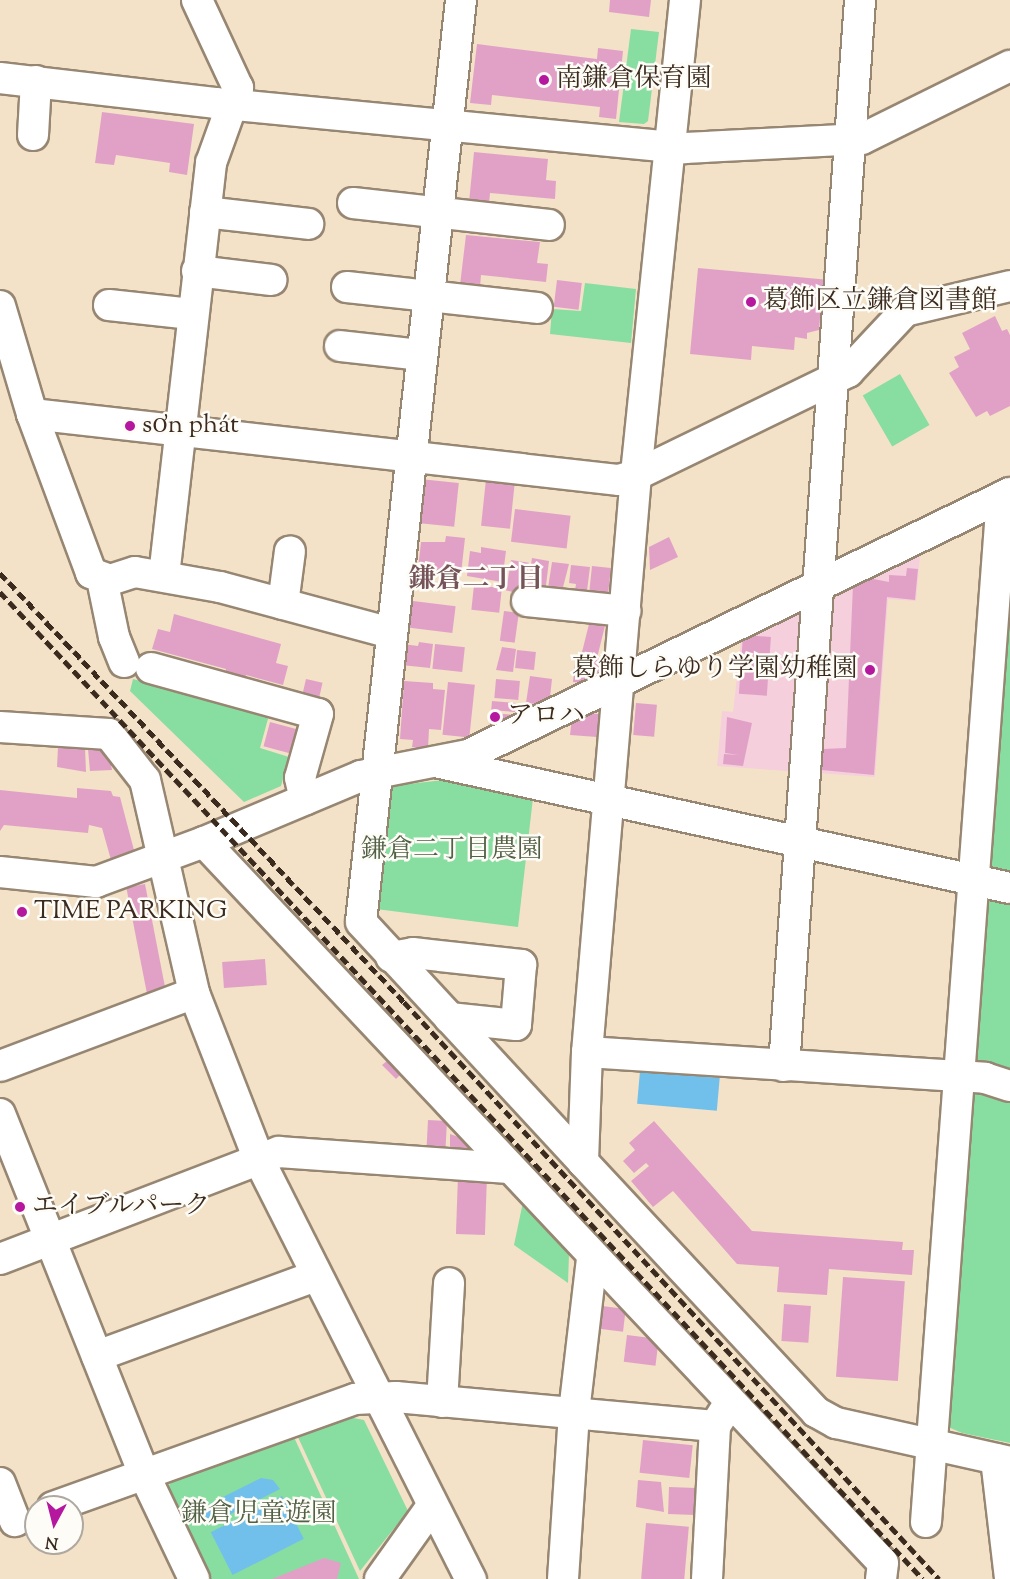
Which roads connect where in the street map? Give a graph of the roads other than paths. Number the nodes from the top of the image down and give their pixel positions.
1 (197, 0) edge
2 (460, 0) edge
3 (685, 0) edge
4 (860, 0) edge
5 (1010, 66) edge
6 (0, 78) edge
7 (36, 81) junction
8 (234, 102) junction
9 (447, 125) junction
10 (33, 135) dead end
11 (851, 139) junction
12 (668, 147) junction
13 (353, 203) dead end
14 (205, 212) junction
15 (436, 214) junction
16 (308, 224) dead end
17 (549, 225) dead end
18 (198, 271) junction
19 (271, 280) dead end
20 (347, 286) dead end
21 (1010, 286) edge
22 (427, 297) junction
23 (109, 305) dead end
24 (0, 306) edge
25 (537, 308) dead end
26 (192, 314) junction
27 (340, 346) dead end
28 (420, 355) junction
29 (833, 380) junction
30 (33, 414) junction
31 (181, 431) junction
32 (411, 456) junction
33 (636, 476) junction
34 (1006, 495) edge
35 (290, 551) dead end
36 (1002, 572) edge
37 (164, 576) junction
38 (106, 580) junction
39 (819, 584) junction
40 (527, 601) dead end
41 (283, 604) junction
42 (625, 611) junction
43 (390, 633) junction
44 (620, 683) junction
45 (0, 727) edge
46 (440, 763) junction
47 (375, 773) junction
48 (305, 799) junction
49 (609, 799) junction
50 (800, 841) junction
51 (204, 842) junction
52 (166, 856) junction
53 (0, 872) edge
54 (974, 879) junction
55 (1010, 888) edge
56 (391, 957) junction
57 (194, 993) junction
58 (449, 1018) junction
59 (587, 1052) junction
60 (0, 1066) edge
61 (784, 1066) junction
62 (957, 1077) junction
63 (1010, 1086) edge
64 (0, 1114) edge
65 (584, 1157) junction
66 (259, 1160) junction
67 (508, 1168) junction
68 (51, 1239) junction
69 (592, 1258) junction
70 (0, 1260) edge
71 (316, 1276) junction
72 (449, 1283) dead end
73 (97, 1356) junction
74 (375, 1397) junction
75 (442, 1402) junction
76 (574, 1412) junction
77 (723, 1414) junction
78 (932, 1445) junction
79 (1003, 1460) edge
80 (144, 1474) junction
81 (0, 1483) edge
82 (84, 1496) edge
83 (432, 1506) junction
84 (17, 1520) edge
85 (926, 1521) dead end
86 (194, 1579) edge
87 (380, 1579) edge
88 (471, 1579) edge
89 (563, 1579) edge
90 (706, 1579) edge
91 (881, 1579) edge
92 (1010, 1579) edge

1 - 8 street
2 - 9 street
3 - 12 street
4 - 11 street
5 - 11 street
6 - 7 street
7 - 8 street
7 - 10 street
8 - 9 street
8 - 14 street
9 - 12 street
9 - 15 street
11 - 12 street
11 - 29 street
12 - 33 street
13 - 15 street
14 - 16 street
14 - 18 street
15 - 17 street
15 - 22 street
18 - 19 street
18 - 26 street
20 - 22 street
21 - 29 street
22 - 25 street
22 - 28 street
23 - 26 street
24 - 30 street
26 - 31 street
27 - 28 street
28 - 32 street
29 - 33 street
29 - 39 street
30 - 31 street
30 - 38 street
31 - 32 street
31 - 37 street
32 - 33 street
32 - 43 street
33 - 42 street
34 - 36 street
34 - 39 street
35 - 41 street
36 - 54 street
37 - 38 street
37 - 41 street
38 - 48 street
39 - 44 street
39 - 50 street
40 - 42 street
41 - 43 street
42 - 44 street
43 - 47 street
44 - 46 street
44 - 49 street
45 - 52 street
46 - 47 street
46 - 49 street
47 - 48 street
47 - 56 street
48 - 51 street
49 - 50 street
49 - 59 street
50 - 54 street
50 - 61 street
51 - 52 street
51 - 67 street
52 - 53 street
52 - 57 street
54 - 55 street
54 - 62 street
56 - 58 street
56 - 58 street
57 - 60 street
57 - 66 street
58 - 65 street
59 - 61 street
59 - 65 street
61 - 62 street
62 - 63 street
62 - 78 street
64 - 68 street
65 - 78 street
66 - 67 street
66 - 68 street
66 - 71 street
67 - 69 street
68 - 70 street
68 - 73 street
69 - 76 street
69 - 77 street
71 - 73 street
71 - 74 street
72 - 75 street
73 - 80 street
74 - 75 street
74 - 80 street
74 - 83 street
75 - 76 street
76 - 77 street
76 - 89 street
77 - 90 street
77 - 91 street
78 - 79 street
78 - 85 street
79 - 92 street
80 - 82 street
80 - 86 street
81 - 84 street
83 - 87 street
83 - 88 street

